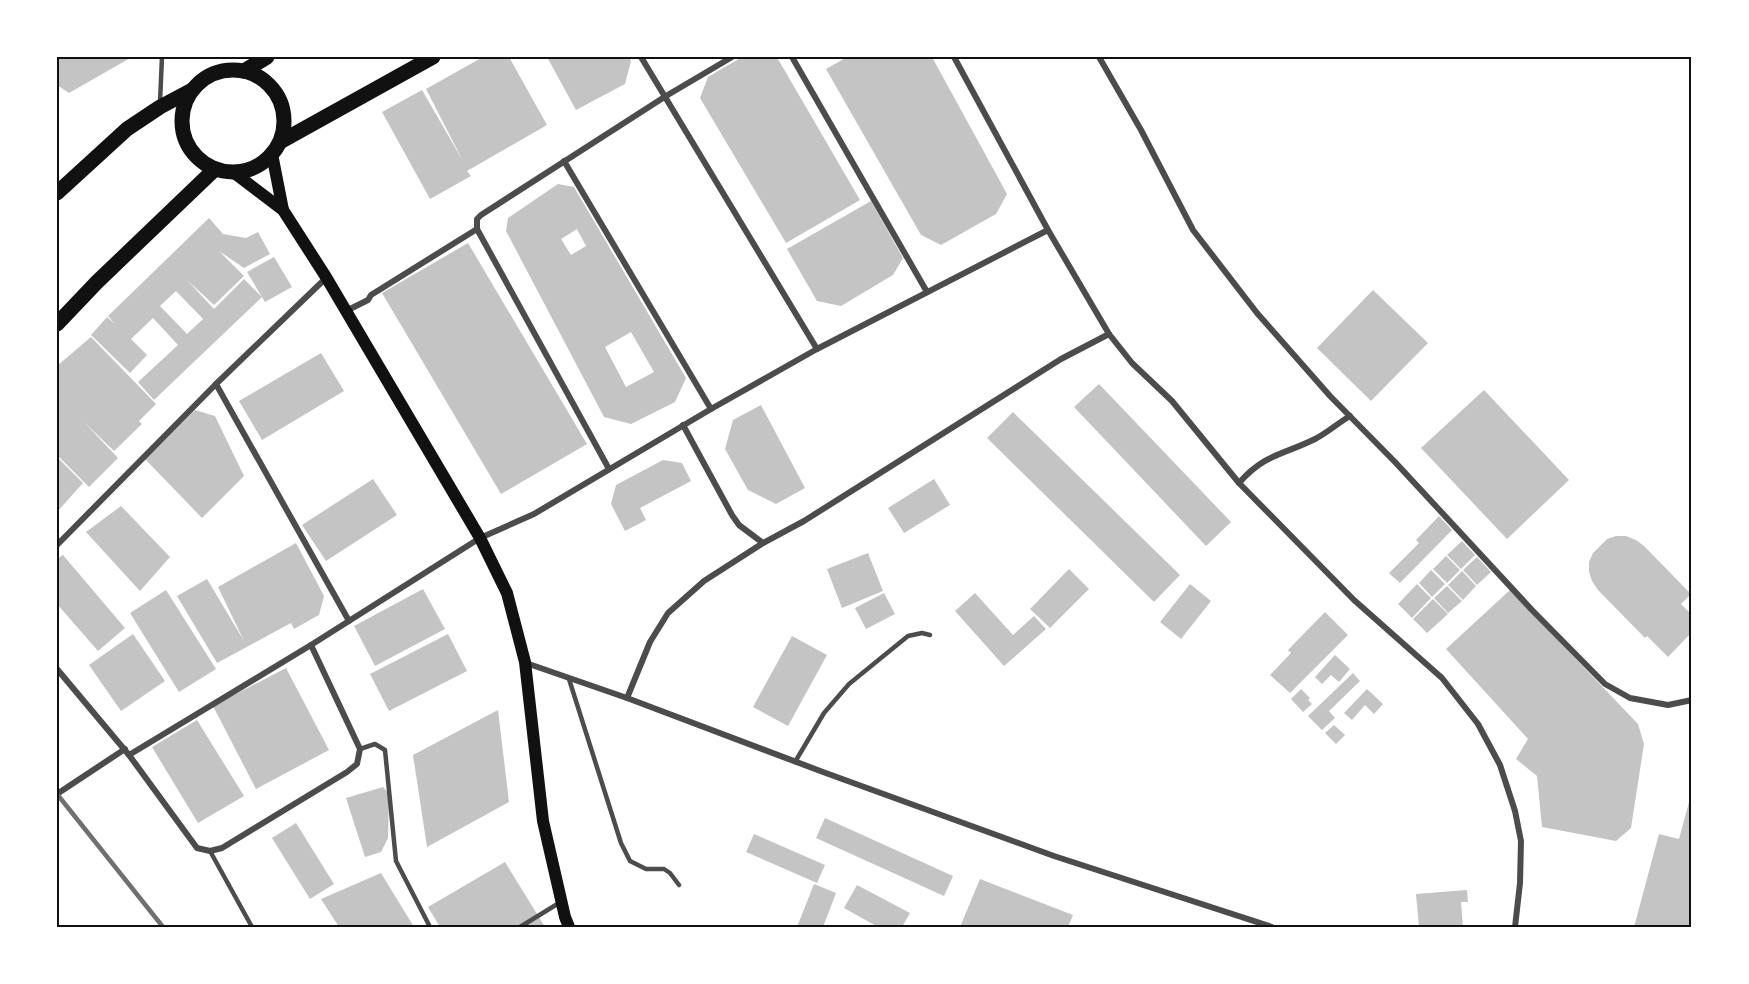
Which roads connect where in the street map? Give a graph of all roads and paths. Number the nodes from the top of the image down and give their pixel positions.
1 (162, 57) edge
2 (267, 57) edge
3 (433, 57) edge
4 (641, 57) edge
5 (732, 57) edge
6 (792, 57) edge
7 (954, 57) edge
8 (1099, 57) edge
9 (244, 71) junction
10 (192, 90) junction
11 (666, 96) junction
12 (160, 106) junction
13 (276, 148) junction
14 (564, 161) junction
15 (215, 169) junction
16 (233, 172) junction
17 (57, 191) edge
18 (283, 210) junction
19 (477, 229) junction
20 (1048, 230) junction
21 (326, 277) junction
22 (927, 292) junction
23 (346, 312) junction
24 (57, 324) edge
25 (1109, 334) junction
26 (817, 349) junction
27 (216, 384) junction
28 (711, 409) junction
29 (1350, 416) junction
30 (683, 425) junction
31 (609, 469) junction
32 (1239, 483) junction
33 (480, 538) junction
34 (763, 543) junction
35 (57, 545) edge
36 (349, 621) junction
37 (930, 634) dead end
38 (311, 645) junction
39 (525, 662) junction
40 (57, 669) edge
41 (569, 679) junction
42 (627, 698) junction
43 (1692, 700) edge
44 (360, 749) junction
45 (127, 752) junction
46 (795, 762) junction
47 (57, 794) edge
48 (210, 851) junction
49 (679, 885) dead end
50 (562, 902) junction
51 (252, 927) edge
52 (430, 927) edge
53 (520, 927) edge
54 (569, 927) edge
55 (1272, 927) edge
56 (1515, 927) edge

1 - 12 lane
2 - 9 main road
3 - 13 main road
4 - 11 street
5 - 11 street
6 - 22 street
7 - 20 street
8 - 29 street
9 - 10 main road
9 - 13 main road
10 - 12 main road
10 - 15 main road
11 - 14 street
11 - 26 street
12 - 17 main road
13 - 16 main road
13 - 18 main road
14 - 19 street
14 - 28 street
15 - 16 main road
15 - 24 main road
16 - 18 main road
18 - 21 main road
19 - 23 street
19 - 31 street
20 - 22 street
20 - 25 street
21 - 23 main road
21 - 27 street
22 - 26 street
23 - 33 main road
25 - 32 street
25 - 34 street
26 - 28 street
27 - 35 street
27 - 36 street
28 - 30 street
29 - 32 street
29 - 43 street
30 - 31 street
30 - 34 street
31 - 33 street
32 - 56 street
33 - 36 street
33 - 39 main road
34 - 42 street
36 - 38 street
37 - 46 lane
38 - 44 street
38 - 45 street
39 - 41 street
39 - 50 main road
40 - 45 street
41 - 42 street
41 - 49 lane
42 - 46 street
44 - 48 street
44 - 52 lane
45 - 47 street
45 - 48 street
46 - 55 street
48 - 51 lane
50 - 53 lane
50 - 54 main road

